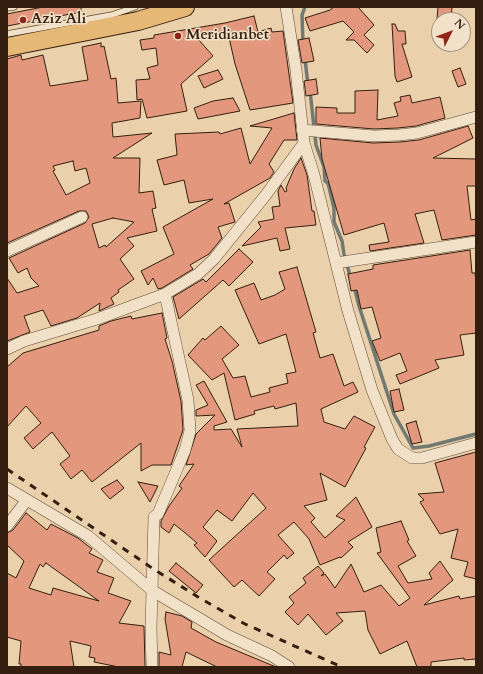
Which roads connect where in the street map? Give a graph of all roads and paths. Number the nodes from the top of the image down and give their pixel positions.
1 (14, 7) edge
2 (135, 7) edge
3 (185, 7) edge
4 (286, 7) edge
5 (7, 8) edge
6 (7, 34) edge
7 (7, 47) edge
8 (476, 117) edge
9 (302, 130) junction
10 (304, 143) junction
11 (82, 217) dead end
12 (476, 242) edge
13 (7, 251) edge
14 (336, 262) junction
15 (165, 294) junction
16 (7, 349) edge
17 (476, 443) edge
18 (7, 488) edge
19 (26, 500) junction
20 (7, 526) edge
21 (153, 591) junction
22 (152, 667) edge
23 (289, 667) edge

1 - 5 lane
2 - 6 lane
3 - 7 highway
4 - 9 street
8 - 9 street
9 - 10 street
10 - 14 street
10 - 15 street
11 - 13 street
12 - 14 street
14 - 17 street
15 - 16 street
15 - 21 street
18 - 19 street
19 - 20 street
19 - 21 street
21 - 22 street
21 - 23 street

